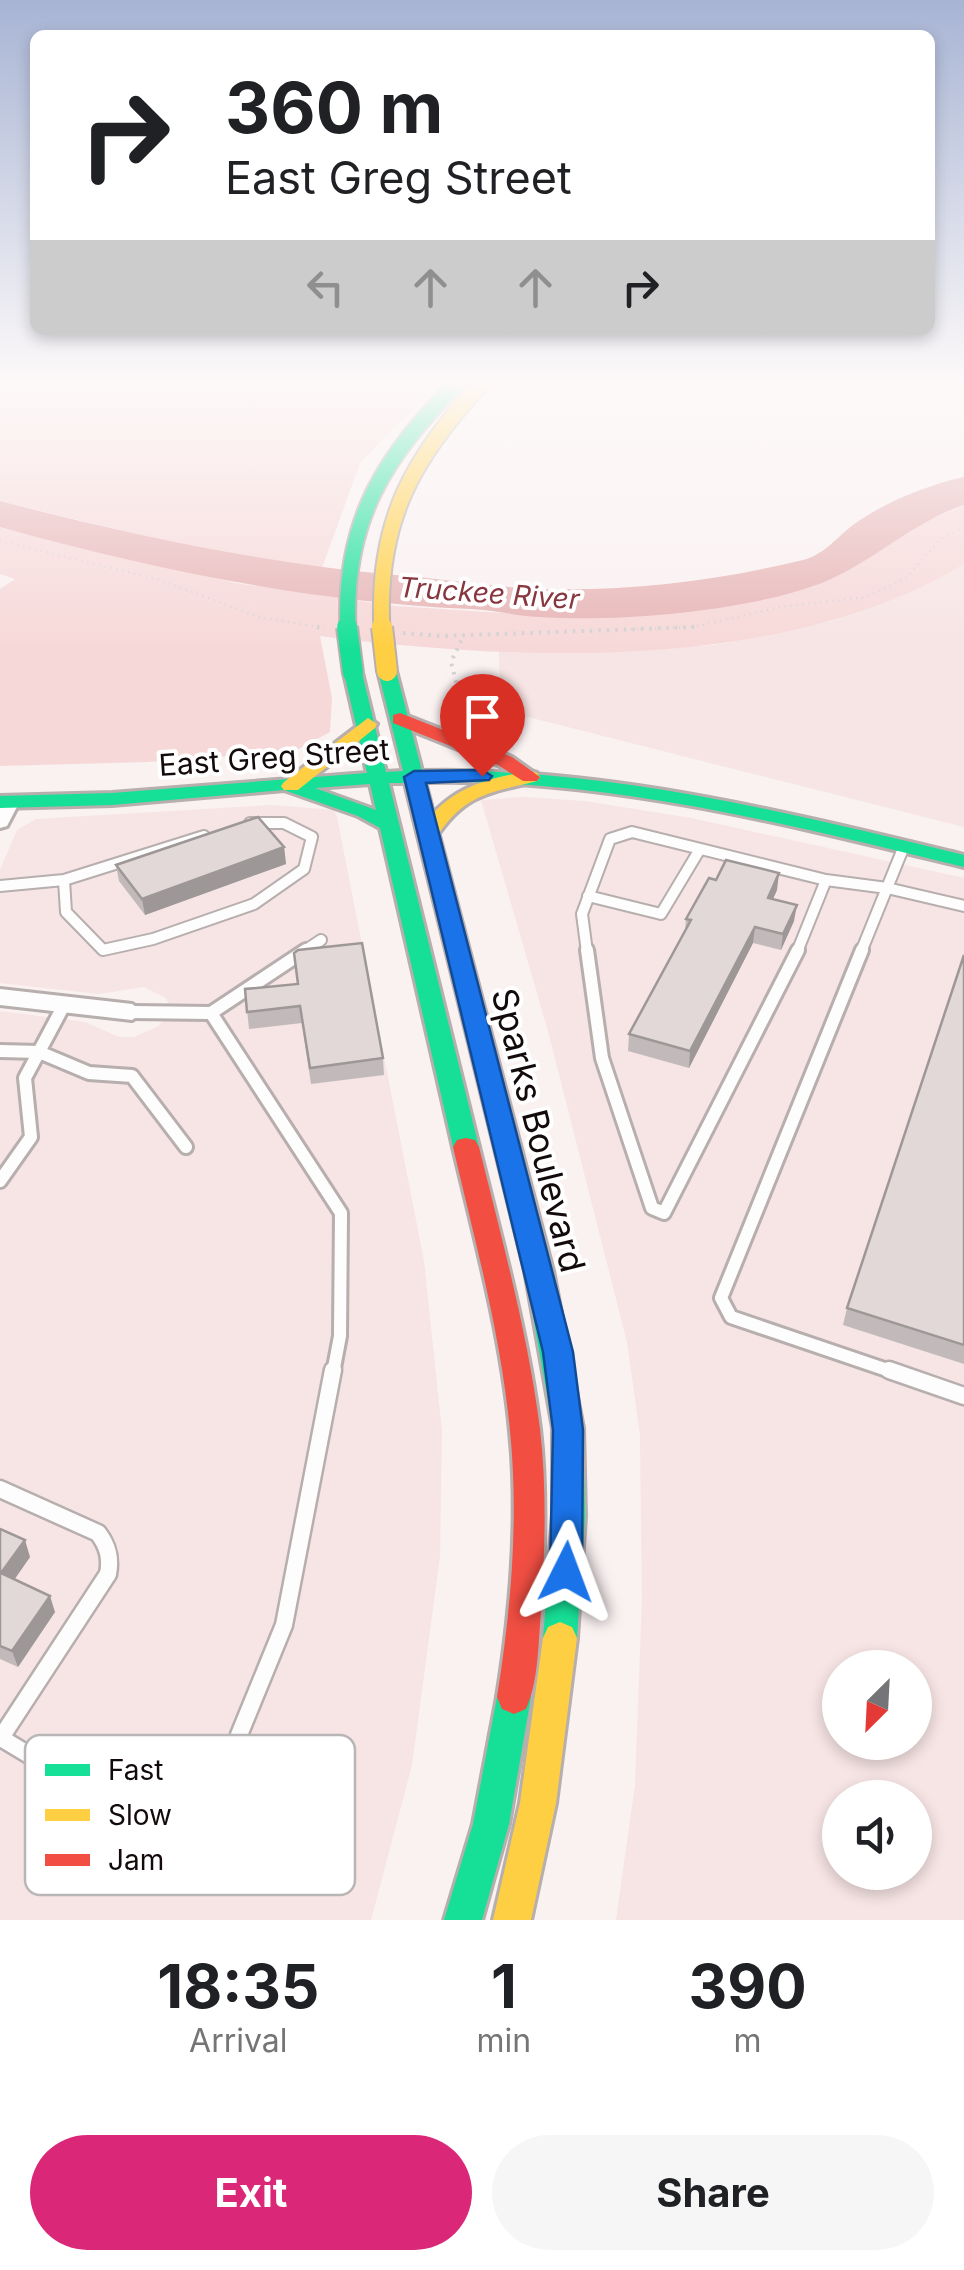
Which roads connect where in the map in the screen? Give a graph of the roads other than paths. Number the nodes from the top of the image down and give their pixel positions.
1 (380, 470) edge
2 (411, 470) edge
3 (400, 719) junction
4 (368, 724) junction
5 (414, 777) junction
6 (530, 777) junction
7 (380, 780) junction
8 (291, 786) junction
9 (3, 809) edge
10 (245, 822) edge
11 (387, 824) junction
12 (208, 834) edge
13 (428, 835) junction
14 (700, 848) junction
15 (902, 851) dead end
16 (964, 861) edge
17 (64, 880) junction
18 (826, 880) junction
19 (0, 886) edge
20 (888, 888) junction
21 (588, 896) junction
22 (964, 906) edge
23 (320, 940) dead end
24 (0, 998) edge
25 (64, 1004) junction
26 (132, 1012) joint
27 (211, 1012) junction
28 (0, 1051) edge
29 (39, 1052) junction
30 (186, 1147) dead end
31 (0, 1180) edge
32 (964, 1396) edge
33 (0, 1489) edge
34 (238, 1734) dead end
35 (0, 1739) edge
36 (25, 1754) edge
37 (463, 1920) edge
38 (512, 1920) edge

1 - 4 main road, bridge
2 - 3 main road, Sparks Boulevard, bridge
3 - 5 main road, Sparks Boulevard
3 - 6 main road
4 - 7 main road
4 - 8 main road
5 - 6 main road, East Greg Street
5 - 7 main road, East Greg Street
5 - 13 main road, Sparks Boulevard
6 - 13 main road
6 - 16 main road, East Greg Street
7 - 8 main road, East Greg Street
7 - 11 main road
8 - 9 main road, East Greg Street
8 - 11 main road
10 - 17 lane
11 - 37 main road
12 - 17 lane
13 - 38 main road, Sparks Boulevard
14 - 18 lane
14 - 21 lane
14 - 21 lane
15 - 20 lane
17 - 19 lane
18 - 20 lane
18 - 21 lane
20 - 22 lane
20 - 32 lane
23 - 27 lane
24 - 25 street
25 - 26 street
25 - 29 lane
26 - 27 lane
27 - 34 lane
28 - 29 lane
29 - 30 lane
29 - 31 lane
33 - 35 lane
35 - 36 lane

